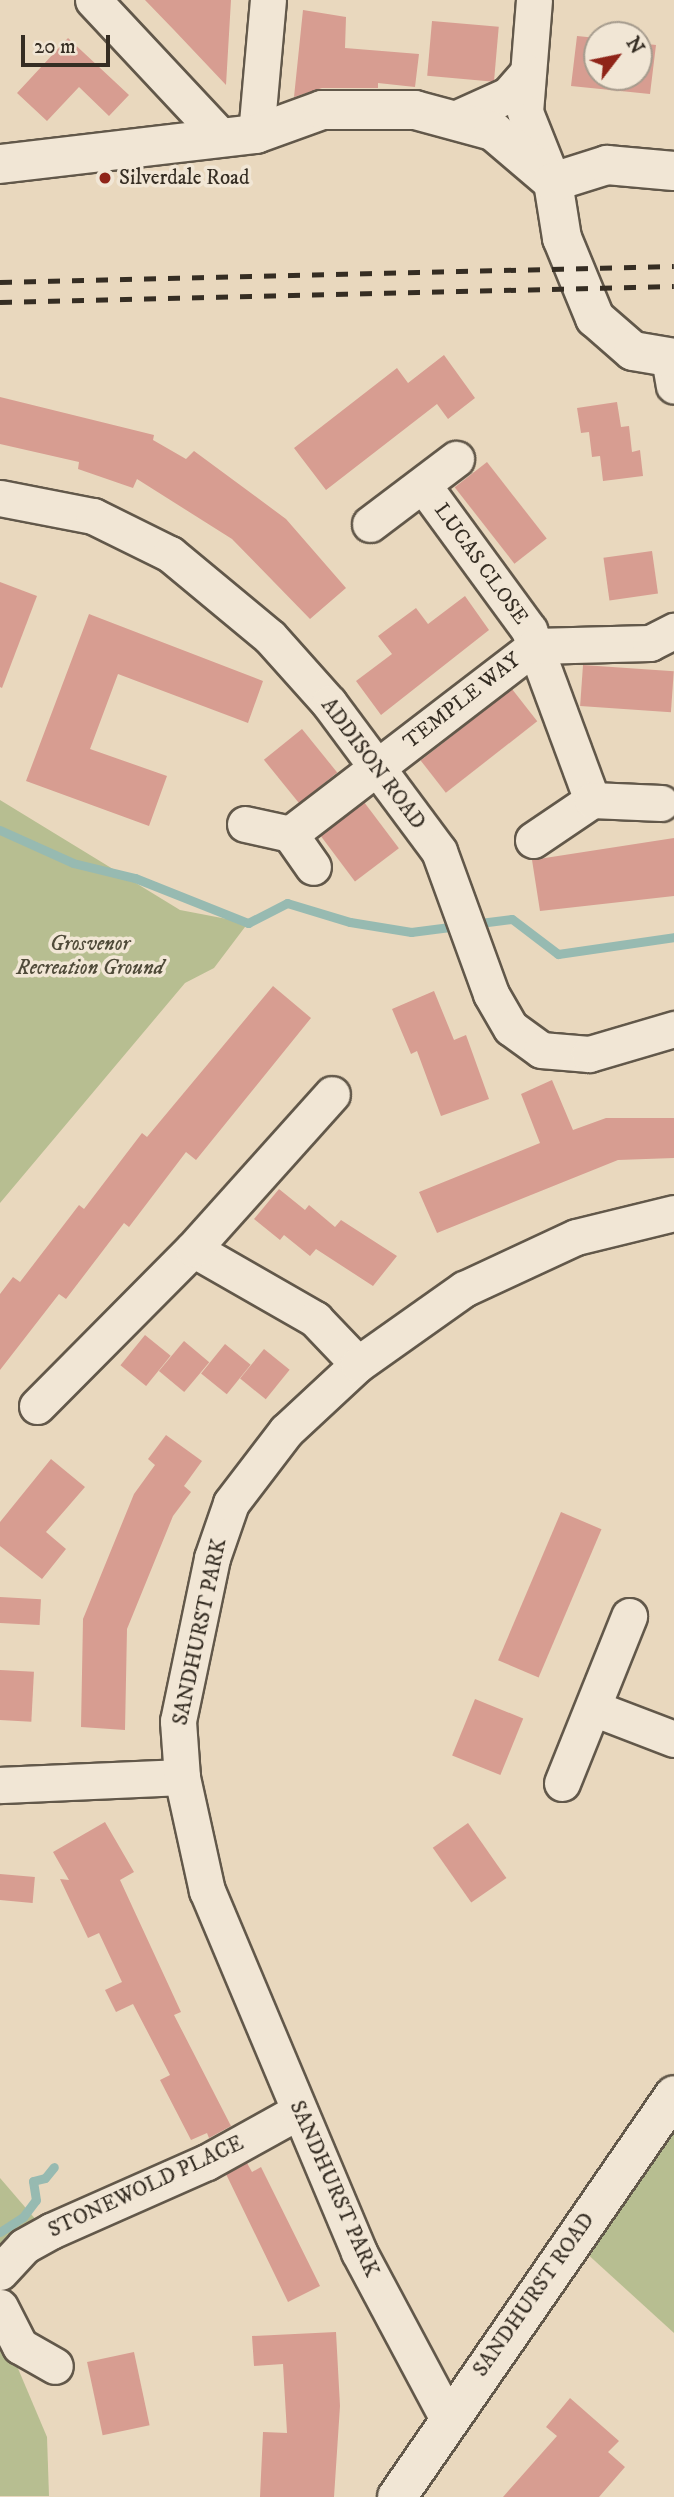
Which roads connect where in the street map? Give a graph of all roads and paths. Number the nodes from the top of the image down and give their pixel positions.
1 (93, 0) edge
2 (268, 0) edge
3 (534, 0) edge
4 (528, 72) junction
5 (457, 118) junction
6 (239, 136) junction
7 (0, 164) edge
8 (674, 171) edge
9 (553, 181) junction
10 (672, 367) edge
11 (456, 459) dead end
12 (423, 485) junction
13 (0, 498) edge
14 (370, 524) dead end
15 (674, 631) edge
16 (535, 646) junction
17 (378, 767) junction
18 (592, 800) junction
19 (661, 803) dead end
20 (245, 824) dead end
21 (290, 834) junction
22 (533, 840) dead end
23 (313, 867) dead end
24 (674, 1029) edge
25 (332, 1094) dead end
26 (674, 1213) edge
27 (193, 1249) junction
28 (358, 1364) junction
29 (37, 1406) dead end
30 (629, 1616) dead end
31 (593, 1708) junction
32 (674, 1739) edge
33 (181, 1777) junction
34 (562, 1783) dead end
35 (0, 1785) edge
36 (674, 2095) edge
37 (299, 2111) junction
38 (0, 2272) edge
39 (0, 2307) edge
40 (55, 2366) dead end
41 (448, 2419) junction
42 (397, 2497) edge

1 - 6 street
2 - 6 street
3 - 4 street
4 - 5 street
4 - 9 street
5 - 6 street
5 - 9 street
6 - 7 street
8 - 9 street
9 - 10 street
11 - 12 street, LUCAS CLOSE
12 - 14 street, LUCAS CLOSE
12 - 16 street, LUCAS CLOSE
13 - 17 street, ADDISON ROAD
15 - 16 street, TEMPLE WAY
16 - 17 street, TEMPLE WAY
16 - 18 street, LUCAS CLOSE
17 - 21 street, TEMPLE WAY
17 - 24 street, ADDISON ROAD
18 - 19 street
18 - 22 street
20 - 21 street
21 - 23 street
25 - 27 street
26 - 28 street, SANDHURST PARK
27 - 28 street
27 - 29 street
28 - 33 street, SANDHURST PARK
30 - 31 street
31 - 32 street
31 - 34 street
33 - 35 street
33 - 37 street, SANDHURST PARK
36 - 41 street, SANDHURST ROAD
37 - 38 street, STONEWOLD PLACE
37 - 41 street, SANDHURST PARK
39 - 40 street
41 - 42 street, SANDHURST ROAD

